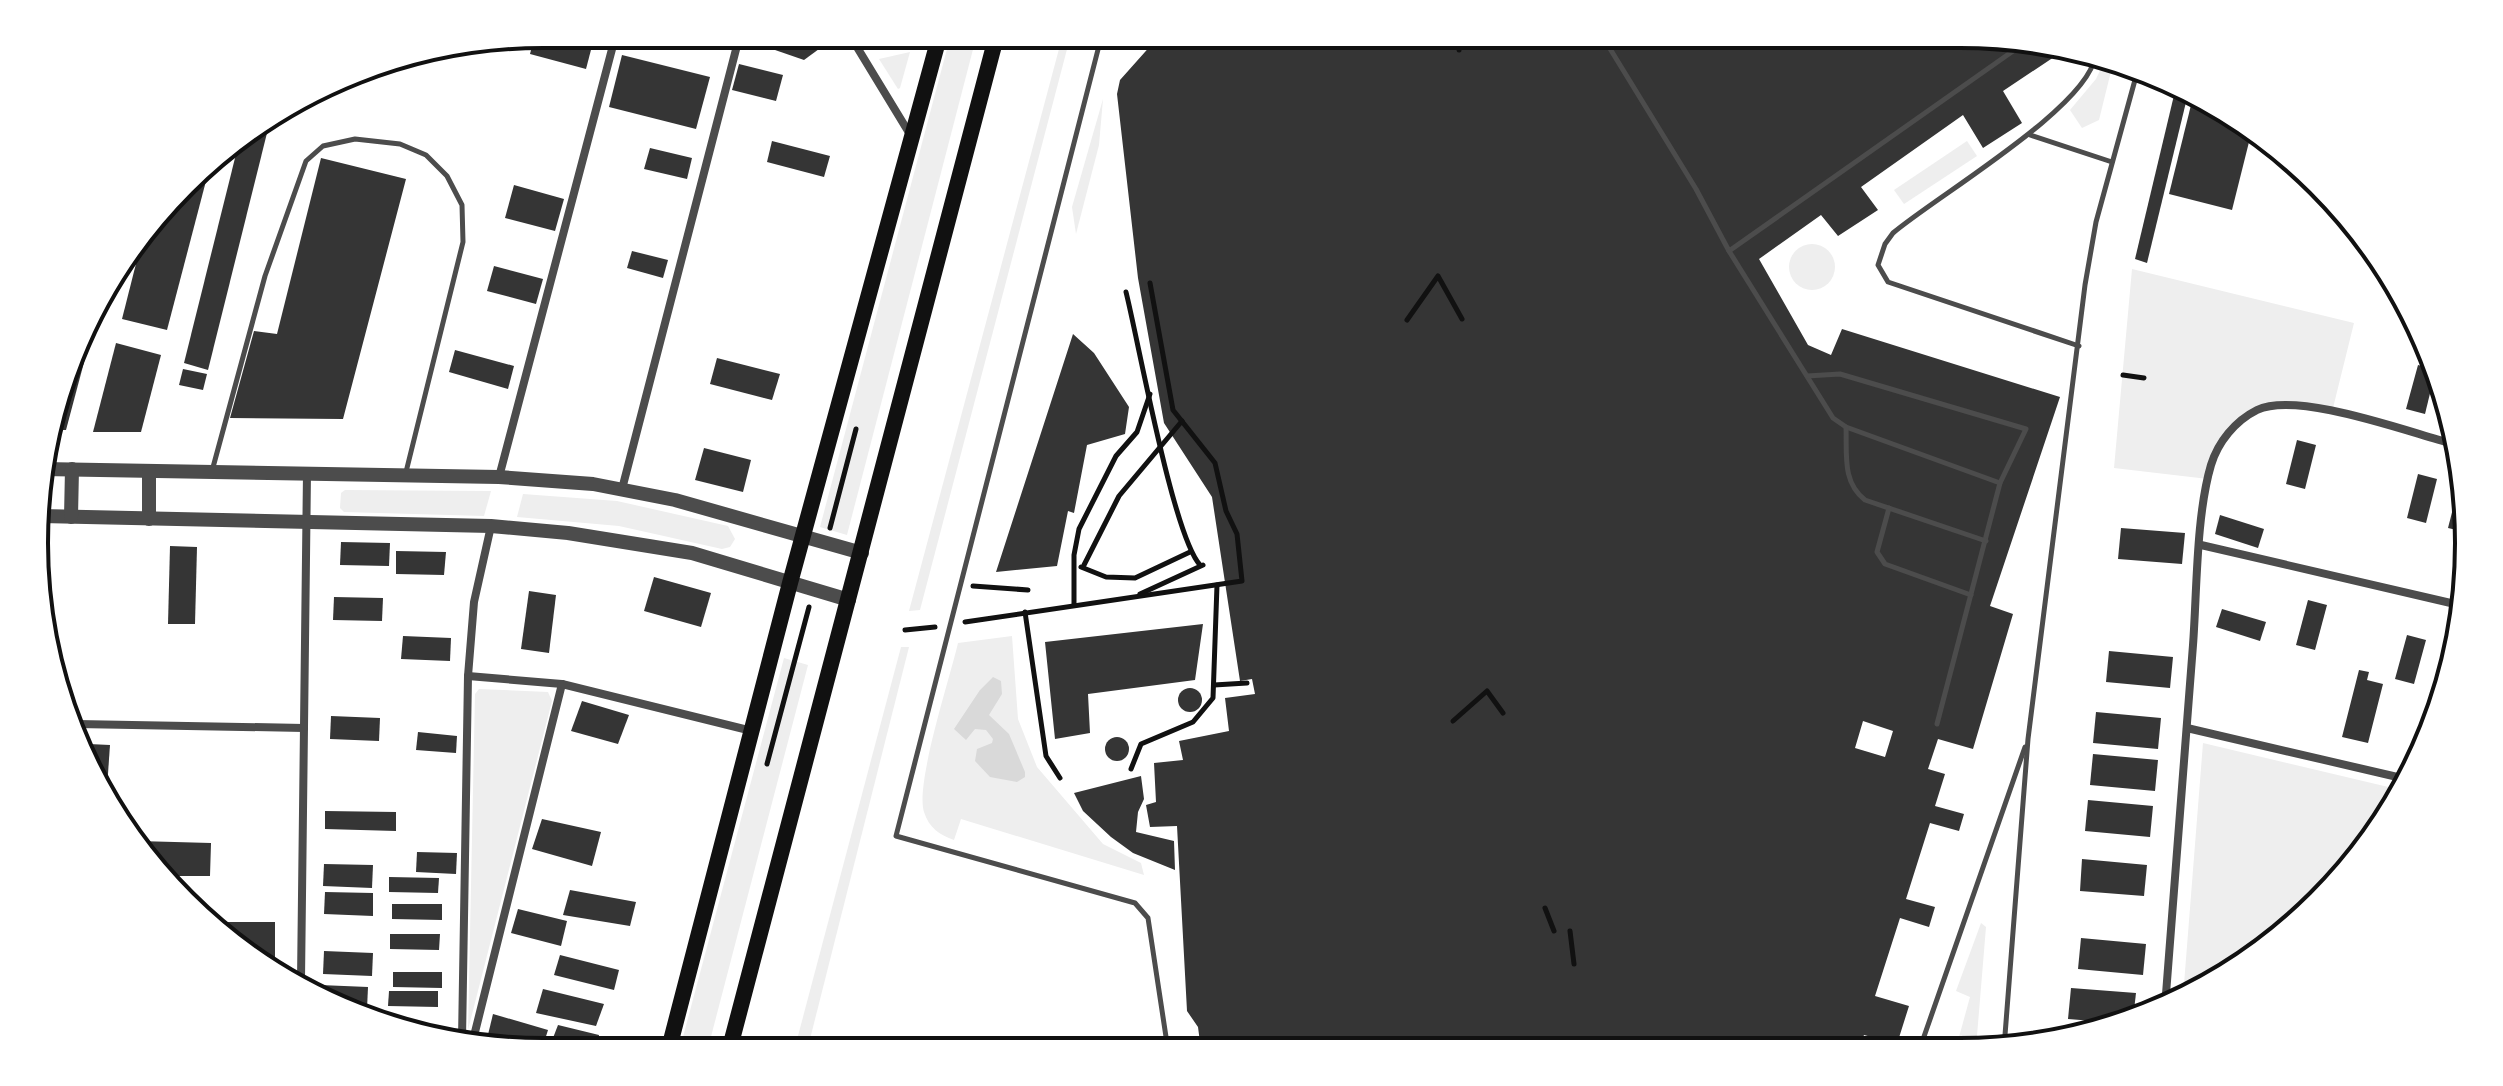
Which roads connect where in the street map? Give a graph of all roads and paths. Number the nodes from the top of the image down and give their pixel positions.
1 (612, 48) edge
2 (736, 48) edge
3 (857, 48) edge
4 (936, 48) edge
5 (993, 48) edge
6 (1098, 48) edge
7 (1610, 48) edge
8 (2013, 51) edge
9 (2093, 66) edge
10 (2135, 80) edge
11 (2030, 135) junction
12 (912, 138) junction
13 (2112, 162) junction
14 (1729, 251) junction
15 (1150, 283) dead end
16 (1126, 292) dead end
17 (1462, 319) dead end
18 (1407, 320) dead end
19 (2079, 346) junction
20 (2123, 375) dead end
21 (1807, 376) junction
22 (2144, 378) dead end
23 (1150, 393) junction
24 (1182, 421) junction
25 (1846, 427) junction
26 (2444, 441) edge
27 (1163, 447) junction
28 (54, 469) edge
29 (72, 469) junction
30 (149, 471) junction
31 (211, 472) junction
32 (307, 473) junction
33 (406, 475) junction
34 (499, 477) junction
35 (2000, 483) junction
36 (622, 489) junction
37 (1889, 508) junction
38 (49, 516) edge
39 (71, 517) junction
40 (149, 519) junction
41 (306, 521) junction
42 (491, 526) junction
43 (803, 536) junction
44 (1986, 541) junction
45 (2201, 545) junction
46 (1190, 552) junction
47 (862, 553) junction
48 (790, 583) junction
49 (962, 585) junction
50 (1217, 585) junction
51 (1028, 590) dead end
52 (1971, 595) junction
53 (1135, 596) junction
54 (849, 600) junction
55 (2451, 603) edge
56 (1074, 605) junction
57 (1025, 612) junction
58 (1011, 615) dead end
59 (928, 628) dead end
60 (905, 630) dead end
61 (468, 676) junction
62 (1247, 683) dead end
63 (562, 684) junction
64 (1214, 685) junction
65 (1503, 713) dead end
66 (1453, 721) dead end
67 (83, 724) edge
68 (1937, 724) dead end
69 (304, 728) junction
70 (2187, 728) junction
71 (752, 731) junction
72 (2028, 739) junction
73 (1131, 769) dead end
74 (2396, 777) edge
75 (1060, 778) dead end
76 (1545, 908) dead end
77 (1554, 931) dead end
78 (1570, 931) dead end
79 (1574, 964) dead end
80 (301, 975) edge
81 (2166, 993) edge
82 (462, 1031) edge
83 (475, 1033) edge
84 (2005, 1036) edge
85 (672, 1038) edge
86 (732, 1038) edge
87 (1166, 1038) edge
88 (1923, 1038) edge

1 - 34 street
2 - 36 street
3 - 12 street
4 - 12 main road
5 - 47 main road
6 - 49 lane
7 - 14 lane
8 - 14 lane
9 - 11 lane
10 - 13 lane
11 - 13 lane
11 - 19 lane
12 - 43 main road
13 - 19 lane
14 - 21 lane
15 - 24 path
16 - 23 path
17 - 18 path
19 - 72 lane
20 - 22 path
21 - 25 lane
21 - 35 lane
23 - 27 path
23 - 56 path
24 - 27 path
24 - 50 path
25 - 35 lane
25 - 37 lane
26 - 45 street
27 - 46 path
27 - 46 path
28 - 29 street
29 - 30 street
29 - 39 street
30 - 31 street
30 - 40 street
31 - 32 street
31 - 33 lane
32 - 33 street
32 - 41 street
33 - 34 street
34 - 36 street
35 - 44 lane
36 - 43 street
37 - 44 lane
37 - 52 lane
38 - 39 street
39 - 40 street
40 - 41 street
41 - 42 street
41 - 69 street
42 - 48 street
42 - 61 street
43 - 47 street
43 - 48 main road
44 - 52 lane
45 - 55 street
45 - 70 street
46 - 53 path
47 - 54 main road
48 - 54 street
48 - 71 main road
49 - 51 path
49 - 87 lane
50 - 53 path
50 - 64 path
52 - 68 lane
53 - 56 path
54 - 86 main road
56 - 57 path
57 - 58 path
57 - 75 path
59 - 60 path
61 - 63 street
61 - 82 street
62 - 64 path
63 - 71 street
63 - 83 street
64 - 73 path
65 - 66 path
67 - 69 street
69 - 80 street
70 - 74 street
70 - 81 street
71 - 85 main road
72 - 84 lane
72 - 88 lane
76 - 77 path
78 - 79 path

